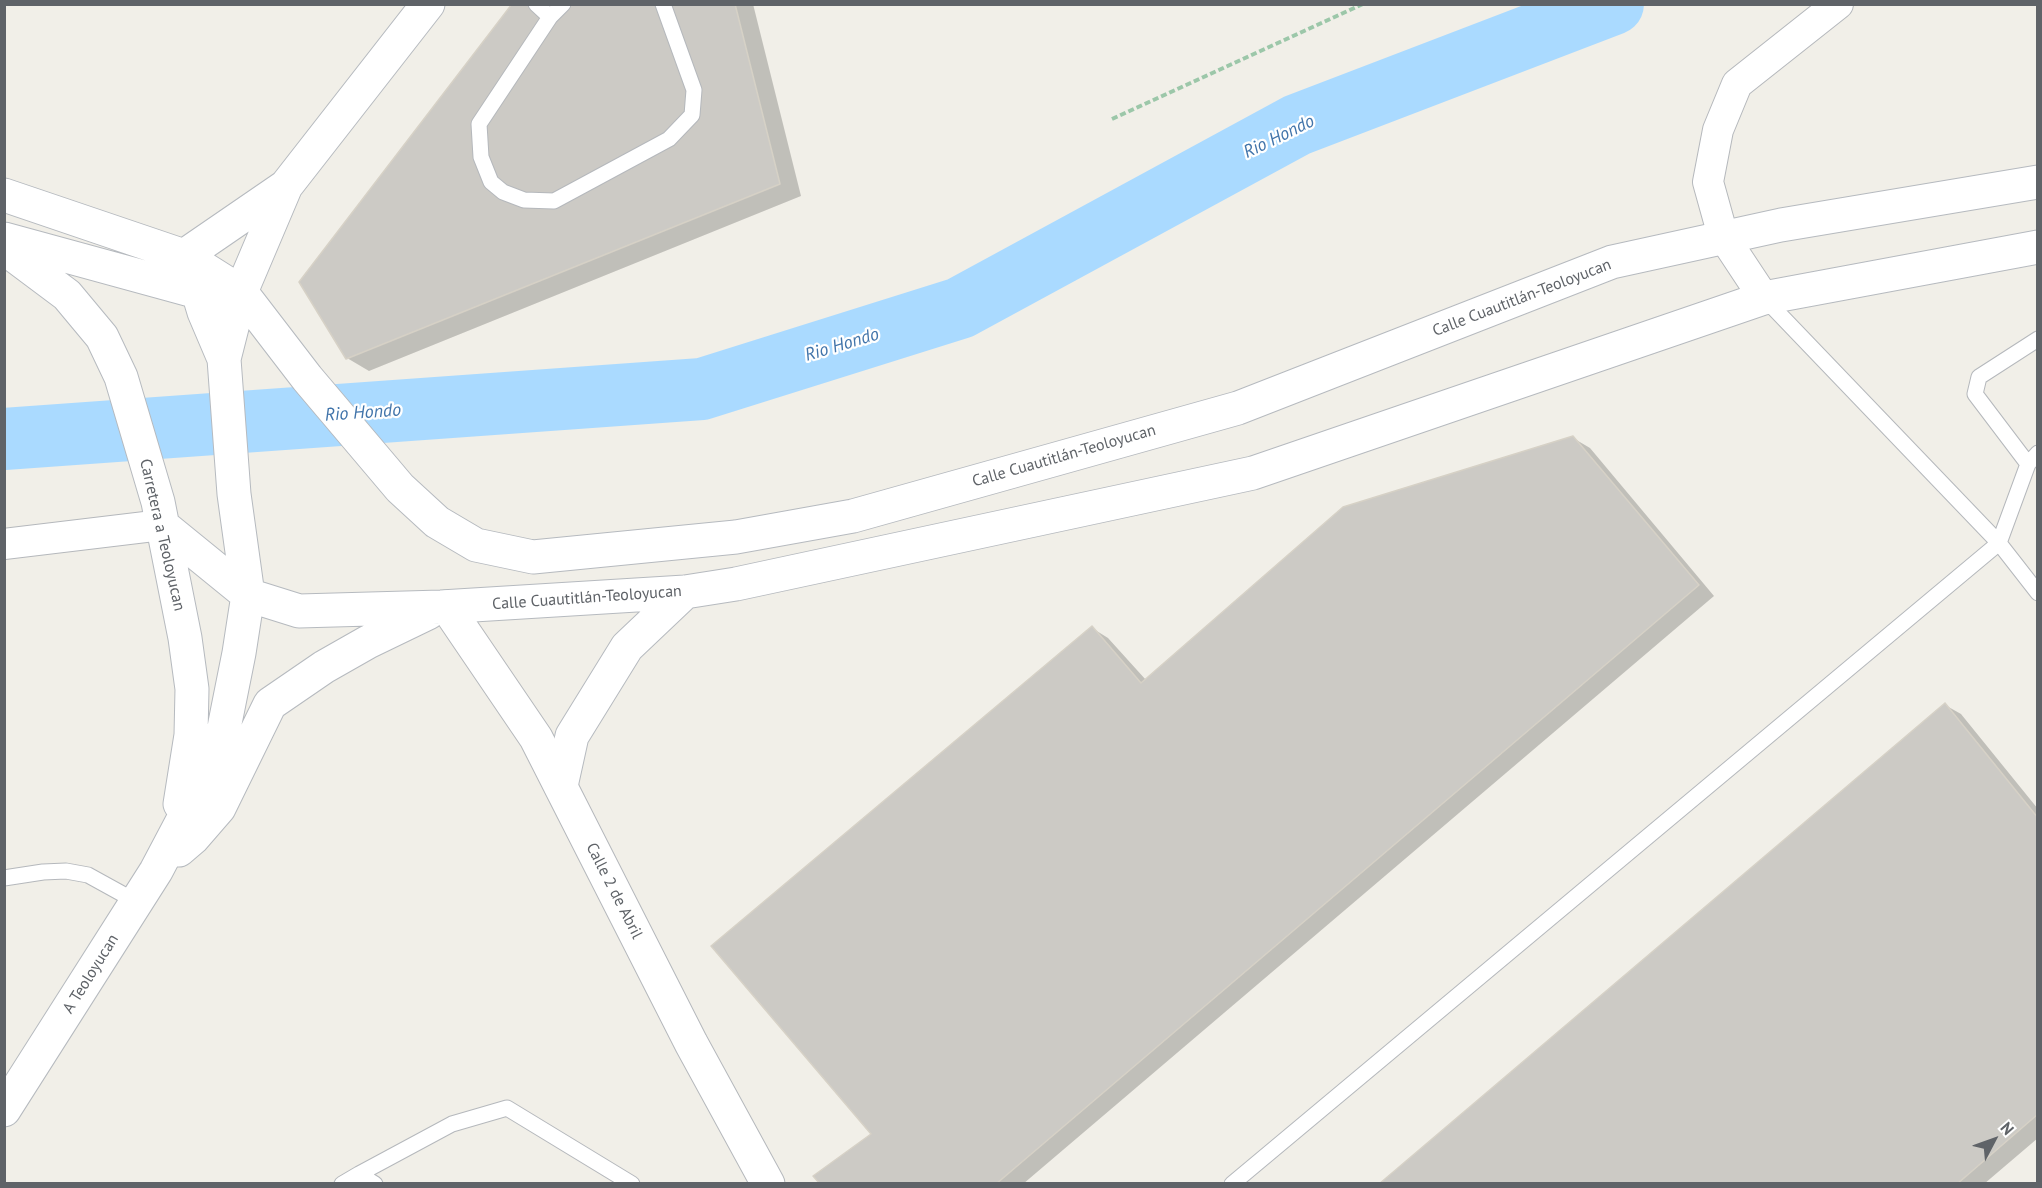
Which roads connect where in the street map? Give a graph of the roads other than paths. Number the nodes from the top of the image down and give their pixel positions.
1 (428, 4) edge
2 (536, 4) edge
3 (563, 4) edge
4 (663, 4) edge
5 (1838, 4) edge
6 (550, 16) junction
7 (2037, 182) edge
8 (286, 186) junction
9 (4, 195) edge
10 (1723, 236) junction
11 (4, 240) edge
12 (2037, 247) edge
13 (4, 248) edge
14 (184, 256) junction
15 (198, 292) junction
16 (241, 292) junction
17 (1764, 298) junction
18 (2037, 339) edge
19 (225, 368) junction
20 (2033, 459) edge
21 (160, 514) junction
22 (4, 543) edge
23 (1999, 543) junction
24 (684, 592) junction
25 (2037, 593) edge
26 (248, 595) junction
27 (444, 607) junction
28 (561, 786) junction
29 (175, 836) junction
30 (156, 871) junction
31 (4, 878) edge
32 (137, 902) junction
33 (4, 1110) edge
34 (359, 1174) junction
35 (342, 1184) edge
36 (375, 1184) edge
37 (632, 1184) edge
38 (768, 1184) edge
39 (1232, 1184) edge

1 - 8 main road
2 - 6 lane
3 - 6 lane
4 - 6 lane
5 - 10 street
7 - 10 main road, Calle Cuautitlán-Teoloyucan
8 - 14 main road
8 - 16 main road
9 - 14 main road
10 - 16 main road, Calle Cuautitlán-Teoloyucan
10 - 17 street
11 - 15 main road
12 - 17 main road, Calle Cuautitlán-Teoloyucan
13 - 21 main road, Carretera a Teoloyucan
14 - 15 main road
14 - 16 main road, Calle Cuautitlán-Teoloyucan
15 - 16 main road
15 - 19 main road
16 - 19 main road
17 - 23 lane
17 - 24 main road, Calle Cuautitlán-Teoloyucan
18 - 20 lane
19 - 26 main road, A Teoloyucan
20 - 23 lane
21 - 22 street
21 - 26 main road, Calle Cuautitlán-Teoloyucan
21 - 29 main road, Carretera a Teoloyucan
23 - 25 lane
23 - 39 lane
24 - 27 main road, Calle Cuautitlán-Teoloyucan
24 - 28 main road
26 - 27 main road, Calle Cuautitlán-Teoloyucan
26 - 29 main road, A Teoloyucan
27 - 28 main road, Calle 2 de Abril
27 - 30 main road
28 - 38 main road, Calle 2 de Abril
29 - 30 main road, A Teoloyucan
30 - 32 main road, A Teoloyucan
31 - 32 lane
32 - 33 main road, A Teoloyucan
34 - 35 lane
34 - 36 lane
34 - 37 lane

